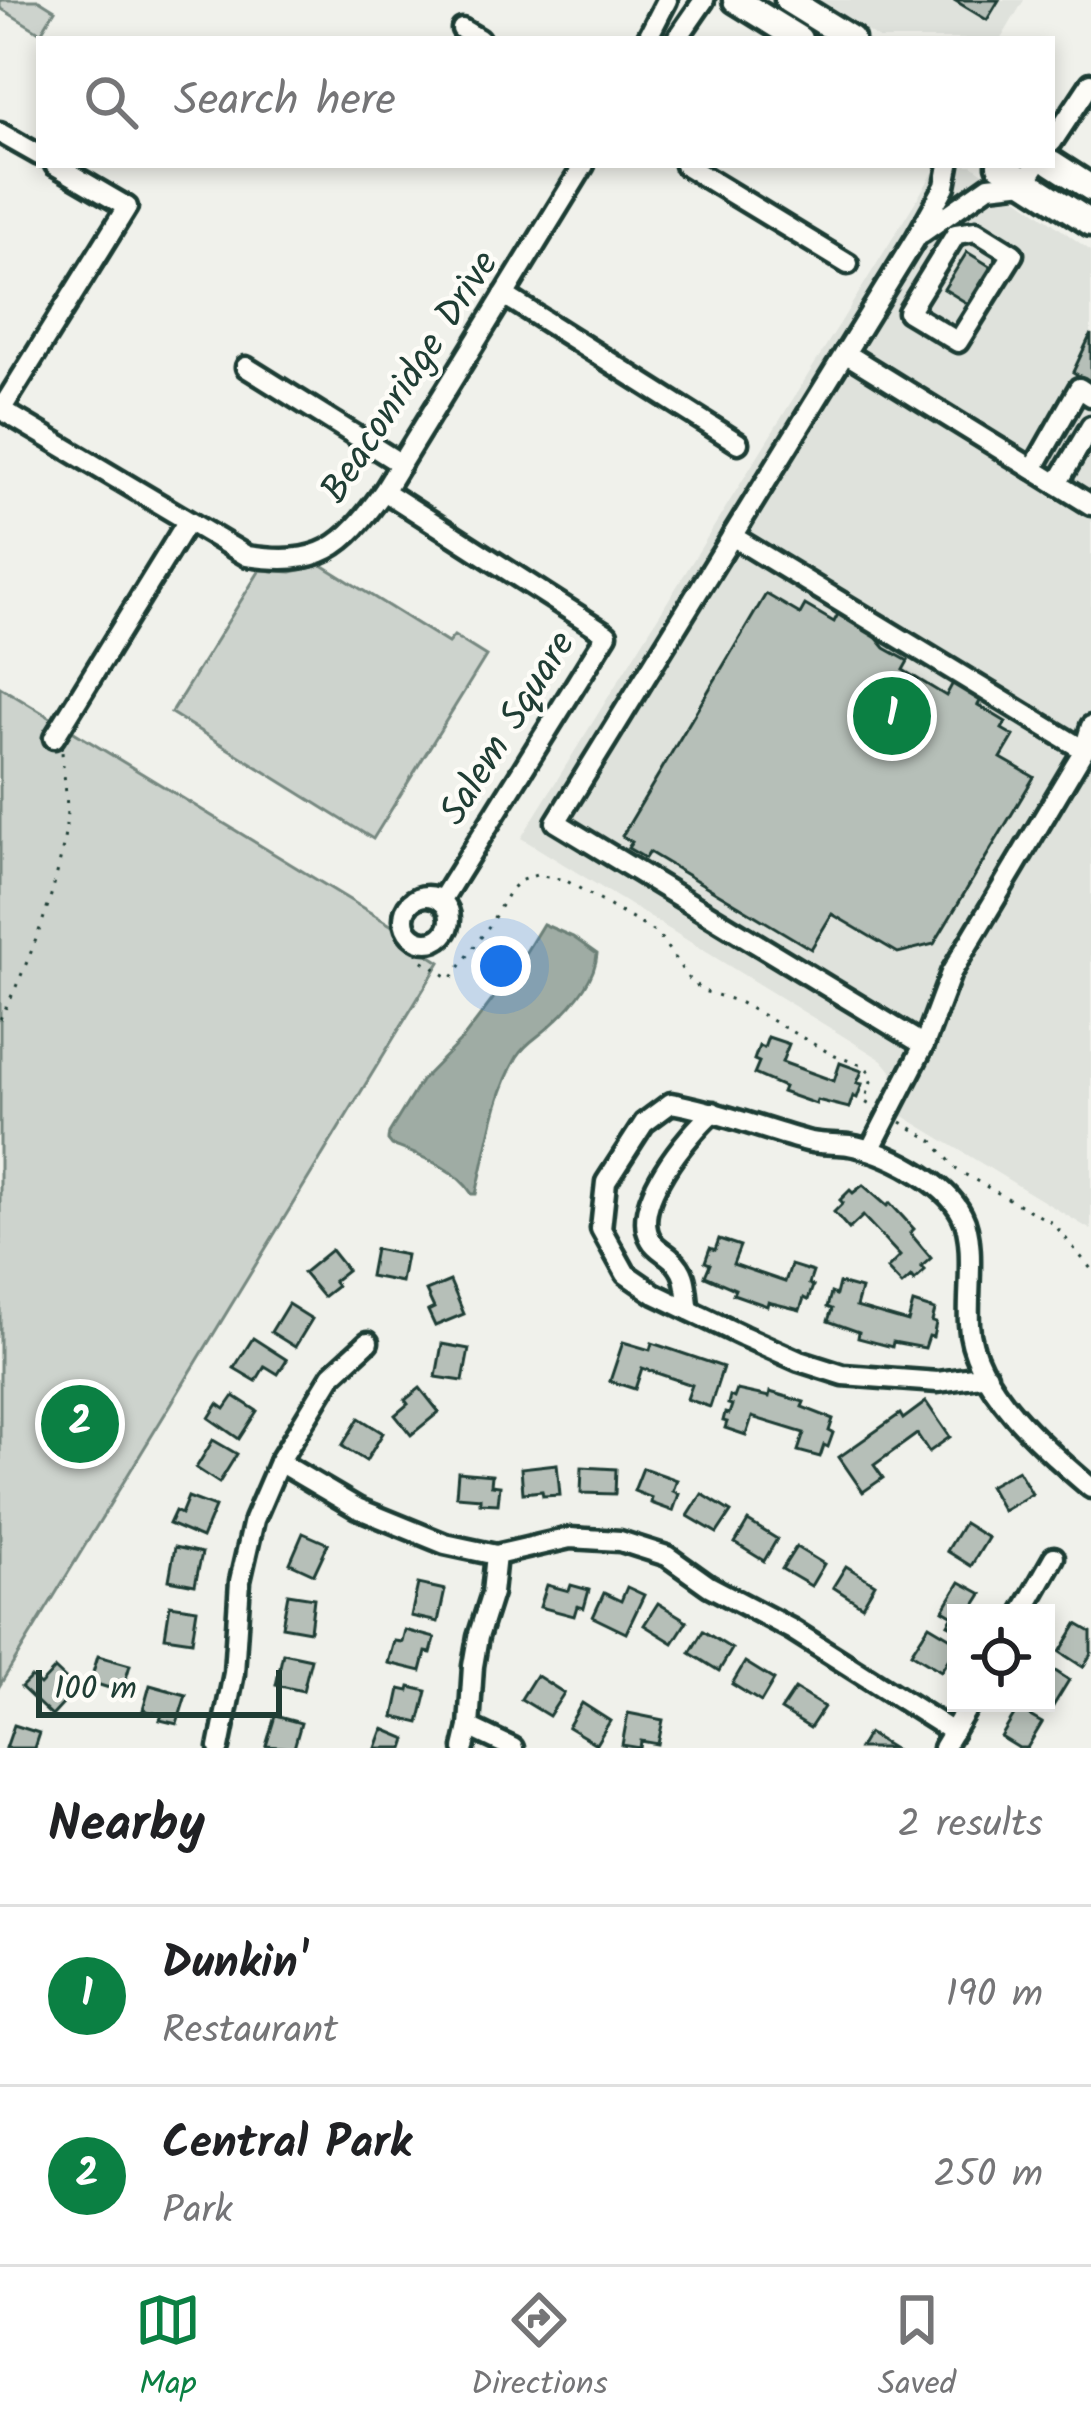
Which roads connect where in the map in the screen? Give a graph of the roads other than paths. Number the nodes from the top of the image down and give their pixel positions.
1 (668, 0) edge
2 (704, 0) edge
3 (736, 0) edge
4 (788, 0) edge
5 (649, 36) edge
6 (679, 36) edge
7 (794, 36) edge
8 (846, 36) edge
9 (1091, 83) edge
10 (0, 133) edge
11 (1055, 137) edge
12 (36, 153) edge
13 (1055, 165) edge
14 (60, 168) edge
15 (582, 168) edge
16 (690, 168) edge
17 (948, 168) edge
18 (1031, 173) edge
19 (1091, 188) edge
20 (942, 218) junction
21 (1091, 224) edge
22 (956, 234) junction
23 (916, 238) junction
24 (848, 264) dead end
25 (504, 296) junction
26 (845, 353) junction
27 (246, 367) dead end
28 (1091, 396) edge
29 (1, 410) edge
30 (1091, 426) edge
31 (739, 443) dead end
32 (401, 464) junction
33 (1033, 469) junction
34 (1057, 484) junction
35 (384, 490) junction
36 (1091, 505) edge
37 (187, 522) junction
38 (732, 536) junction
39 (1091, 726) edge
40 (58, 740) road end
41 (1084, 750) junction
42 (441, 901) junction
43 (924, 1045) junction
44 (713, 1112) junction
45 (871, 1150) junction
46 (689, 1310) junction
47 (368, 1342) dead end
48 (987, 1375) junction
49 (280, 1462) junction
50 (1091, 1489) edge
51 (496, 1555) junction
52 (1054, 1557) dead end
53 (1027, 1604) edge
54 (965, 1712) edge
55 (469, 1727) junction
56 (948, 1740) edge
57 (219, 1748) edge
58 (464, 1748) edge
59 (513, 1748) edge

1 - 5 street
2 - 6 street
3 - 7 main road
4 - 8 main road
9 - 11 street
10 - 12 street
13 - 19 main road
14 - 29 street
15 - 25 street, Beaconridge Drive
16 - 24 street
17 - 23 street
18 - 20 street
18 - 21 main road
20 - 22 street
20 - 23 street
22 - 22 street
23 - 26 street
25 - 31 street
25 - 32 street, Beaconridge Drive
26 - 33 street
26 - 38 street
27 - 32 street
28 - 33 street
29 - 37 street, Beaconridge Drive
30 - 34 street
32 - 35 street, Beaconridge Drive
33 - 34 street
34 - 36 street
35 - 37 street, Beaconridge Drive
35 - 42 street, Salem Square
37 - 40 street
38 - 41 street
38 - 43 street
39 - 41 street
41 - 43 street
42 - 42 street, Salem Square
43 - 45 street
44 - 45 street
44 - 46 street
44 - 46 street
45 - 48 street
46 - 48 street
47 - 49 street
48 - 50 street
49 - 51 street
49 - 57 street
51 - 55 street
51 - 56 street
52 - 53 street
54 - 56 street
55 - 58 street
55 - 59 street

